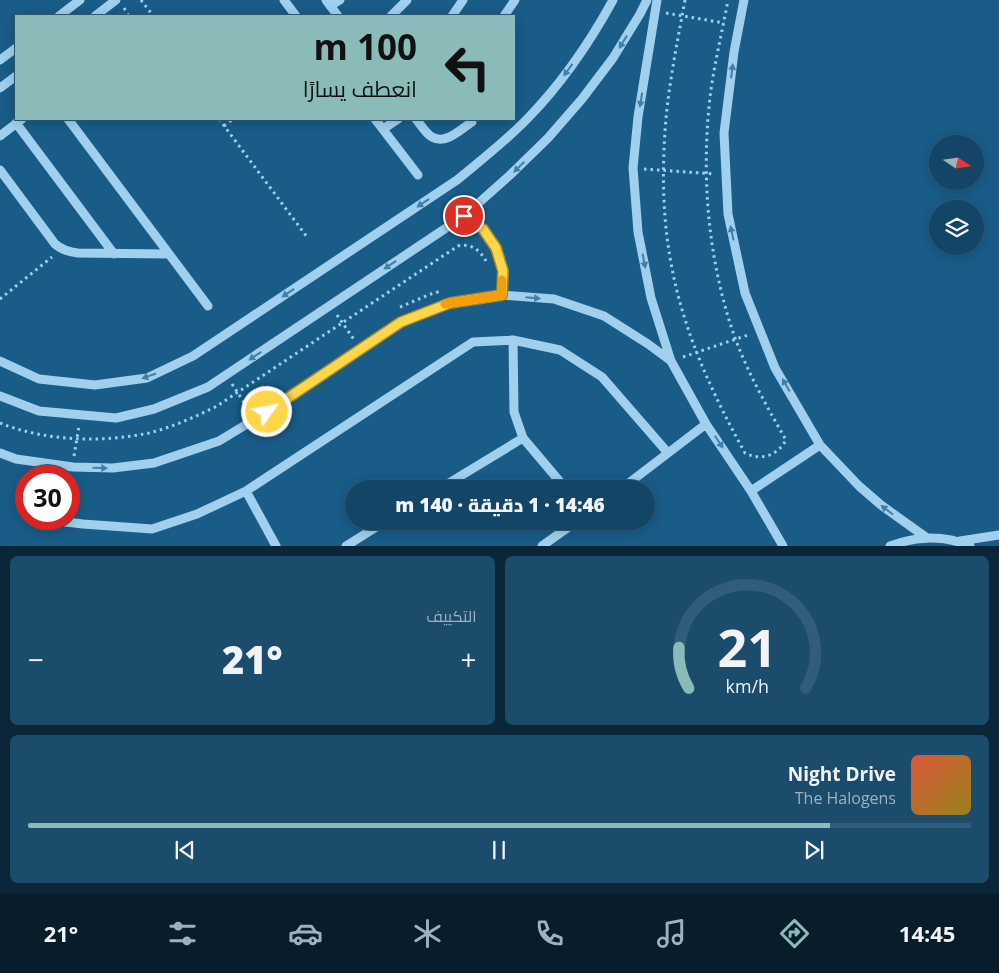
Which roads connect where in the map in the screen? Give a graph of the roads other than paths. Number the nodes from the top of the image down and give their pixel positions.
1 (80, 0) edge
2 (116, 0) edge
3 (284, 0) edge
4 (340, 0) edge
5 (407, 0) edge
6 (464, 0) edge
7 (515, 0) edge
8 (613, 0) edge
9 (647, 0) edge
10 (657, 0) edge
11 (744, 0) edge
12 (328, 3) edge
13 (60, 15) edge
14 (96, 15) edge
15 (295, 15) edge
16 (337, 15) edge
17 (392, 15) edge
18 (453, 15) edge
19 (505, 15) edge
20 (8, 52) edge
21 (0, 60) edge
22 (15, 77) edge
23 (0, 88) edge
24 (69, 120) edge
25 (376, 120) edge
26 (396, 120) edge
27 (417, 120) edge
28 (19, 121) edge
29 (472, 122) dead end
30 (382, 129) junction
31 (0, 136) edge
32 (0, 170) edge
33 (418, 175) dead end
34 (464, 216) junction
35 (114, 254) junction
36 (169, 254) junction
37 (502, 295) junction
38 (208, 306) dead end
39 (513, 340) junction
40 (0, 361) edge
41 (671, 361) junction
42 (0, 396) edge
43 (706, 424) junction
44 (523, 438) junction
45 (820, 445) junction
46 (0, 453) edge
47 (668, 453) junction
48 (455, 480) edge
49 (558, 480) edge
50 (633, 480) edge
51 (246, 491) junction
52 (752, 491) junction
53 (80, 524) edge
54 (372, 530) edge
55 (564, 530) edge
56 (999, 535) edge
57 (927, 538) junction
58 (959, 541) junction
59 (276, 546) edge
60 (346, 546) edge
61 (542, 546) edge
62 (783, 546) edge
63 (890, 546) edge
64 (970, 546) edge

1 - 13 street
2 - 14 street
3 - 15 street
4 - 12 street
5 - 17 street
6 - 18 street
7 - 19 street
8 -> 40 street
9 -> 34 street
10 -> 41 street
45 -> 11 street
12 - 16 street
20 - 21 street
22 - 23 street
24 - 36 street
25 - 30 street
26 - 30 street
27 - 29 street
28 - 31 street
28 - 35 street
30 - 33 street
32 - 35 street
34 - 37 street
34 -> 42 street
35 - 36 street
36 - 38 street
37 -> 41 street
46 -> 37 street
39 - 44 street
39 - 47 street
39 - 51 street
41 - 43 street
43 - 47 street
43 -> 52 street
44 - 48 street
44 - 49 street
45 - 52 street
57 -> 45 street
47 - 50 street
51 - 53 street
51 - 59 street
52 - 62 street
54 - 60 street
55 - 61 street
56 - 58 street
57 - 58 street
57 - 63 street
58 - 64 street

